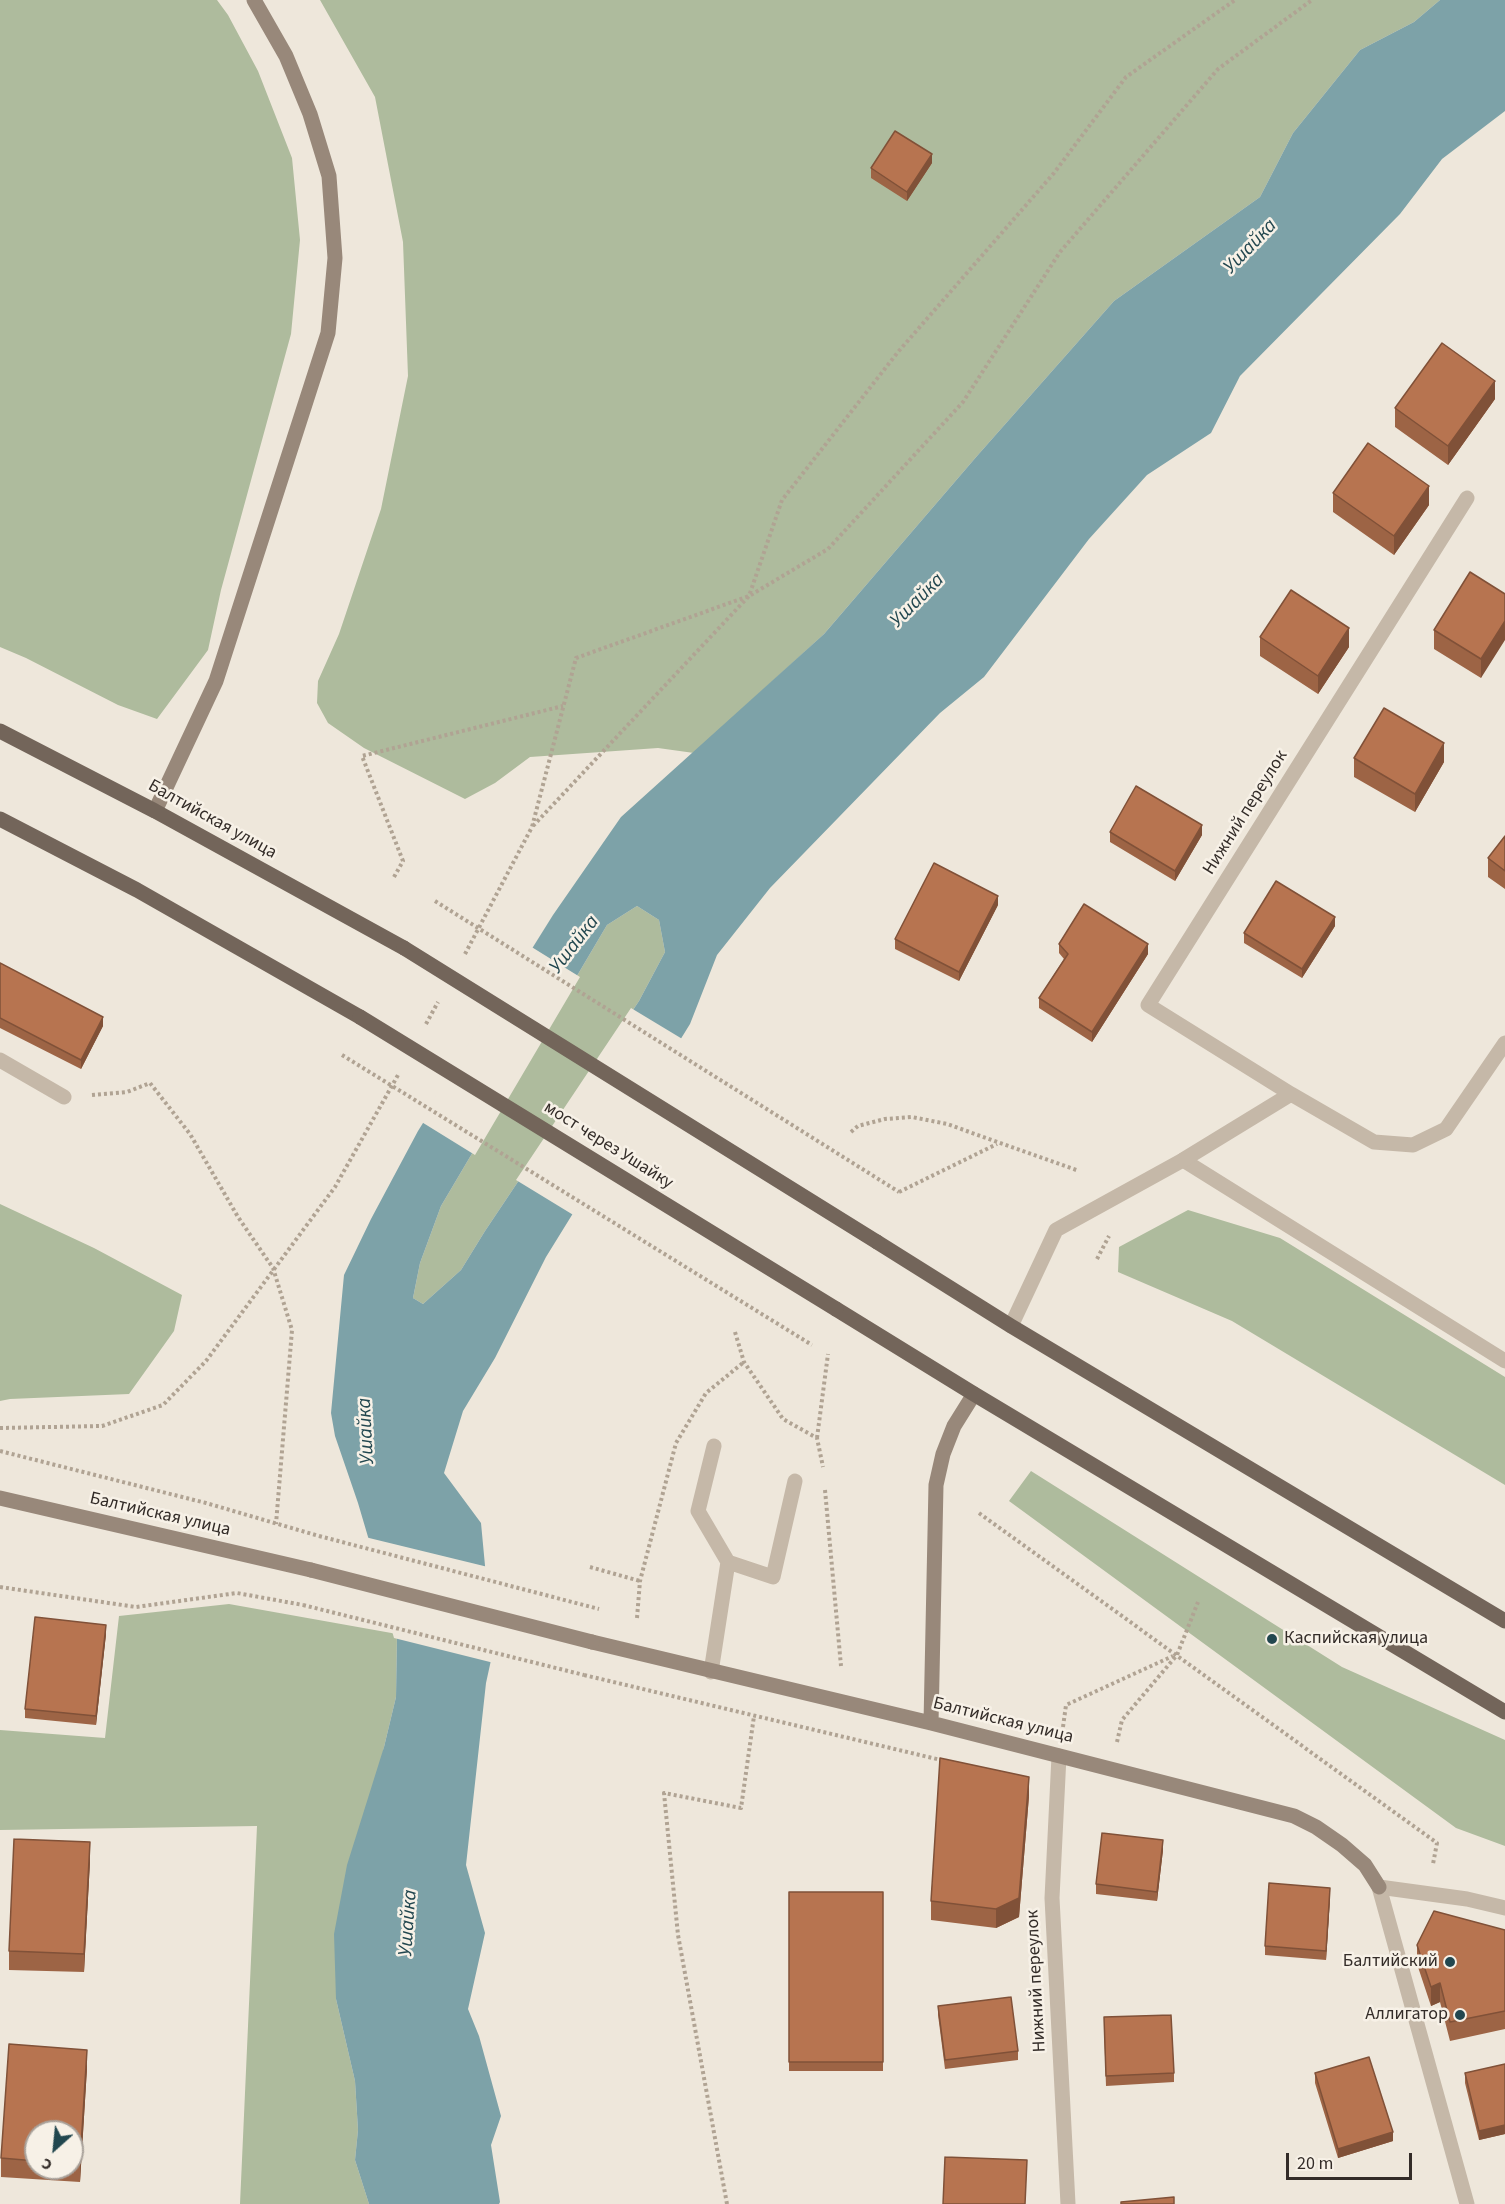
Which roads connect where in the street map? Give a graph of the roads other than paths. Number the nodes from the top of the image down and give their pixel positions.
1 (254, 0) edge
2 (1467, 498) dead end
3 (0, 731) edge
4 (155, 811) junction
5 (0, 819) edge
6 (1505, 1043) edge
7 (0, 1060) edge
8 (1291, 1094) junction
9 (64, 1096) road end
10 (1183, 1160) junction
11 (1011, 1326) junction
12 (1505, 1361) edge
13 (974, 1394) junction
14 (714, 1446) dead end
15 (795, 1481) dead end
16 (0, 1498) edge
17 (728, 1562) junction
18 (1505, 1621) edge
19 (711, 1671) junction
20 (1505, 1712) edge
21 (930, 1723) junction
22 (1059, 1756) junction
23 (1379, 1887) junction
24 (1505, 1908) edge
25 (1068, 2204) edge
26 (1467, 2204) edge

1 - 4 street
2 - 8 street, Нижний переулок
3 - 4 main road, Балтийская улица
4 - 11 main road, Балтийская улица, bridge
5 - 13 main road, мост через Ушайку, bridge
6 - 8 street
7 - 9 street
8 - 10 street
10 - 11 street
10 - 12 street
11 - 18 main road
13 - 20 main road
13 - 21 street
14 - 17 street
15 - 17 street
16 - 19 street, Балтийская улица, bridge
17 - 19 street
19 - 21 street, Балтийская улица
21 - 22 street, Балтийская улица
22 - 23 street, Балтийская улица
22 - 25 street, Нижний переулок
23 - 24 street
23 - 26 street

